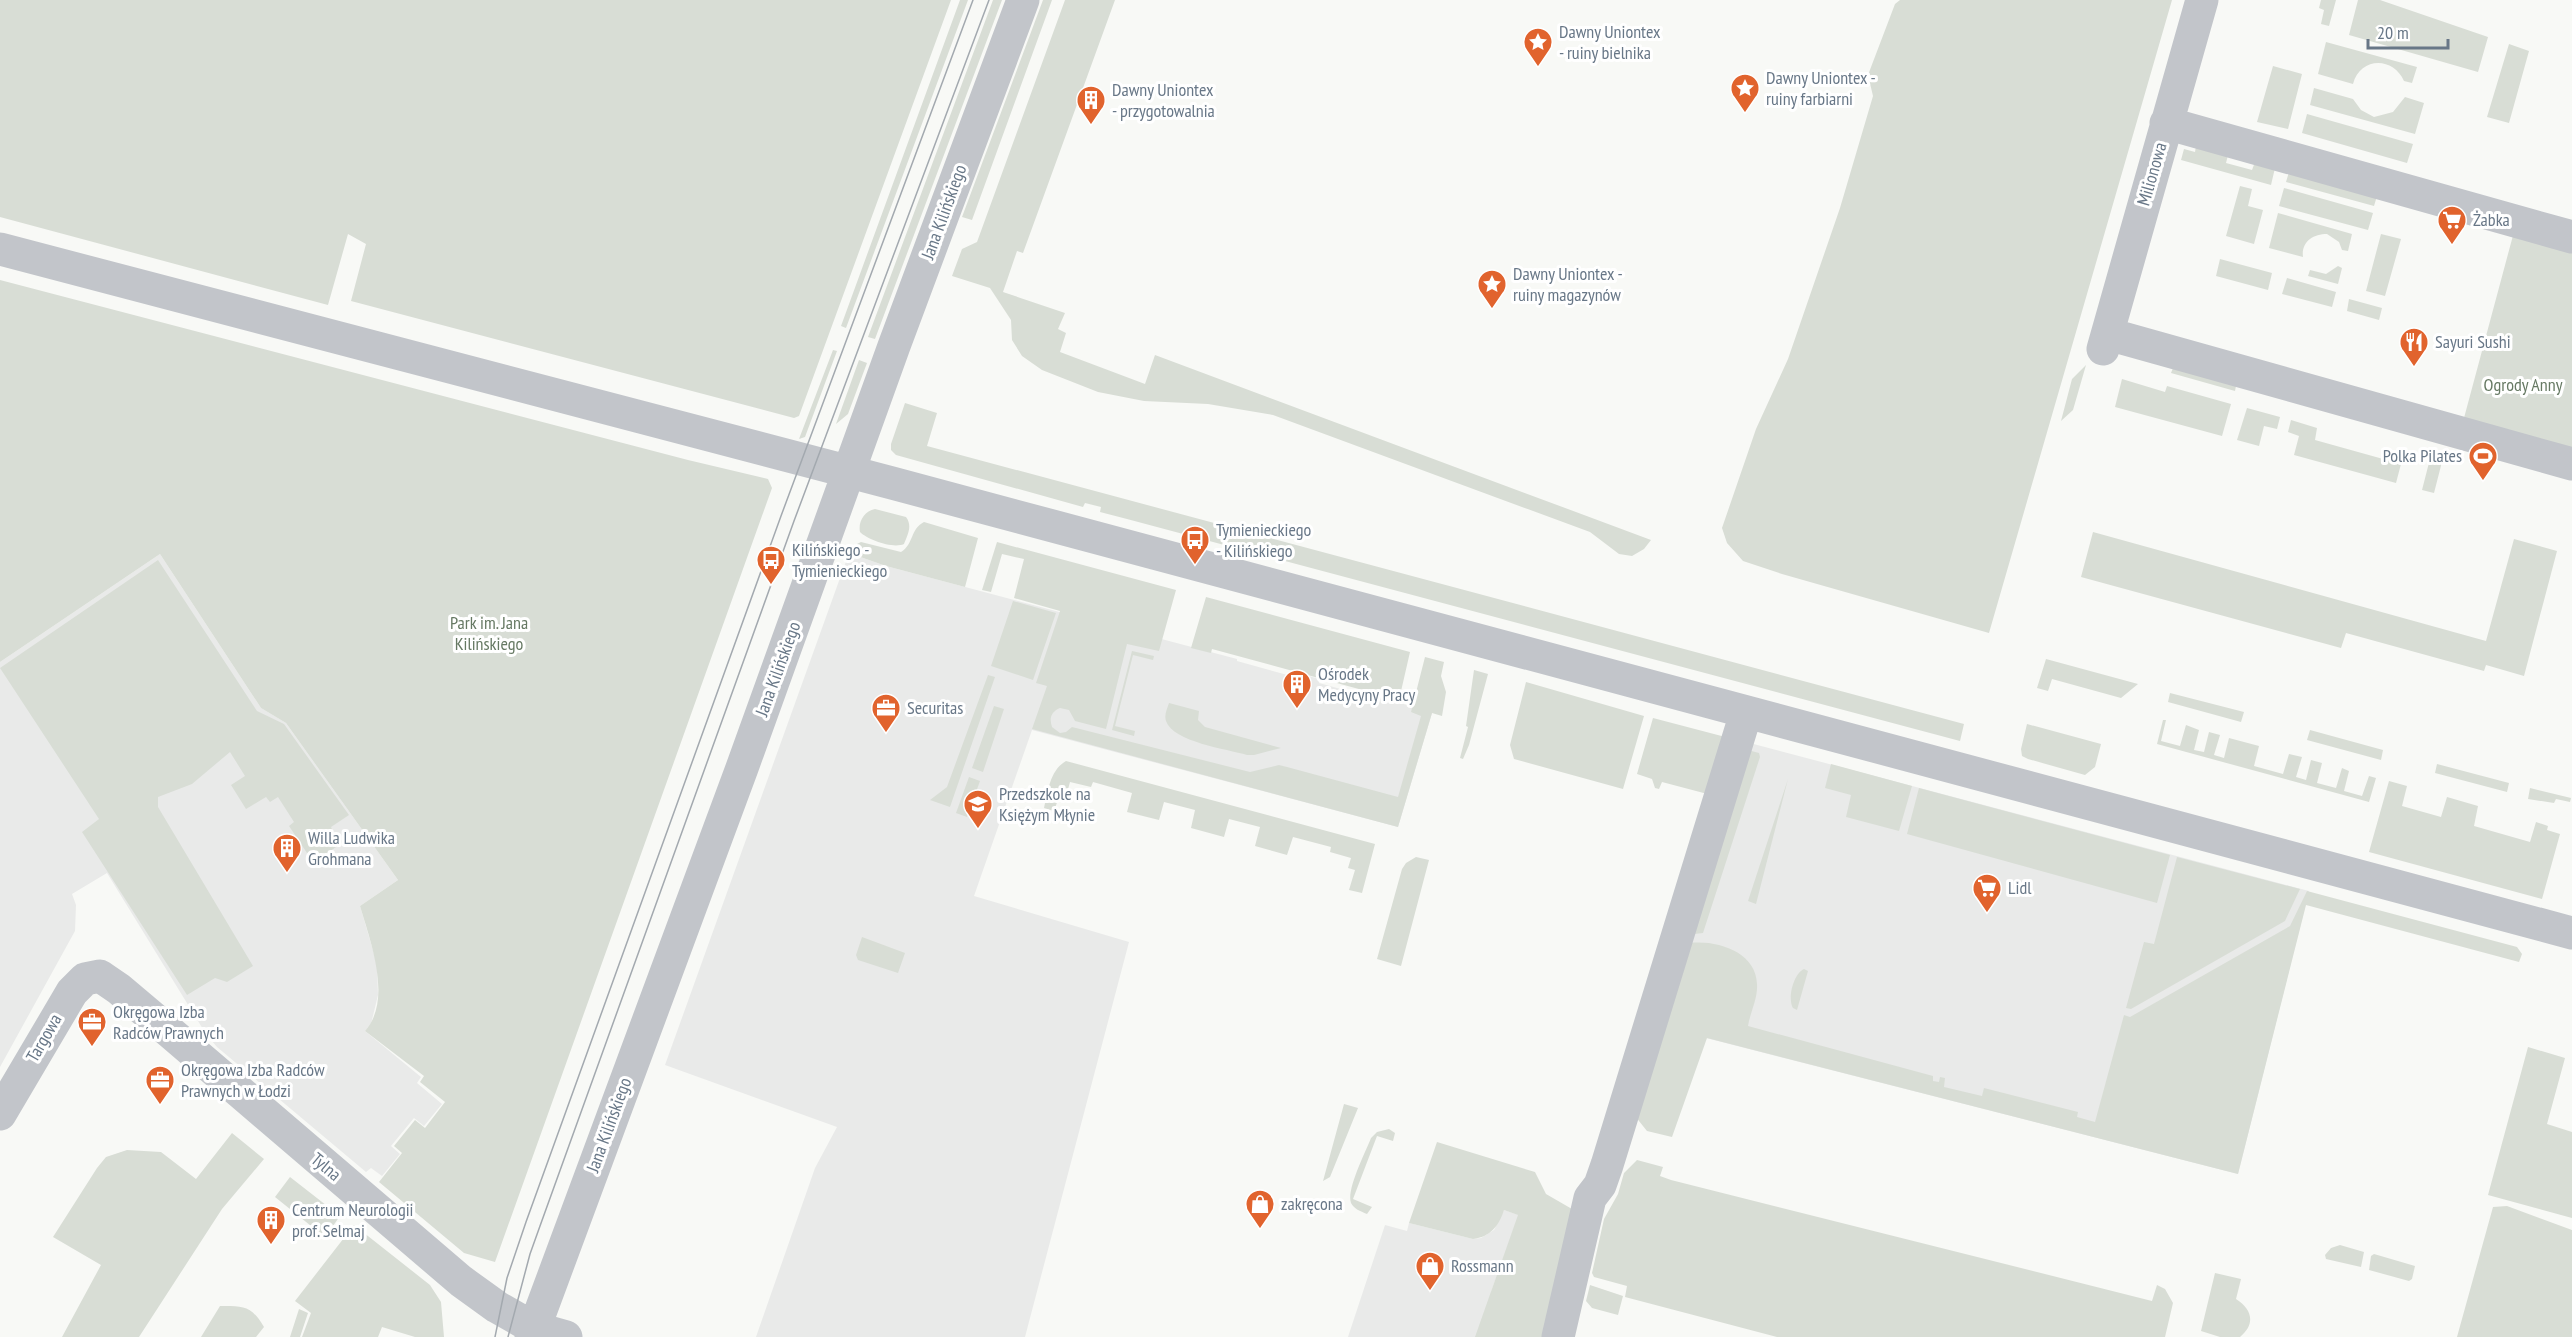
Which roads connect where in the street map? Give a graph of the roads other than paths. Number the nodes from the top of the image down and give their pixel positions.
1 (1023, 0) edge
2 (2202, 0) edge
3 (2166, 123) junction
4 (2572, 237) edge
5 (0, 249) edge
6 (2572, 464) edge
7 (849, 472) junction
8 (1746, 713) junction
9 (2572, 933) edge
10 (100, 976) joint
11 (0, 1114) edge
12 (532, 1333) edge
13 (566, 1337) edge
14 (1558, 1337) edge

1 - 7 street, Jana Kilińskiego
2 - 3 street, Milionowa
3 - 4 street
3 - 6 street, Milionowa
5 - 7 street
7 - 8 street
7 - 12 street, Jana Kilińskiego
8 - 9 street
8 - 14 street
10 - 11 street, Targowa
10 - 12 street, Tylna
12 - 13 street, Tylna

